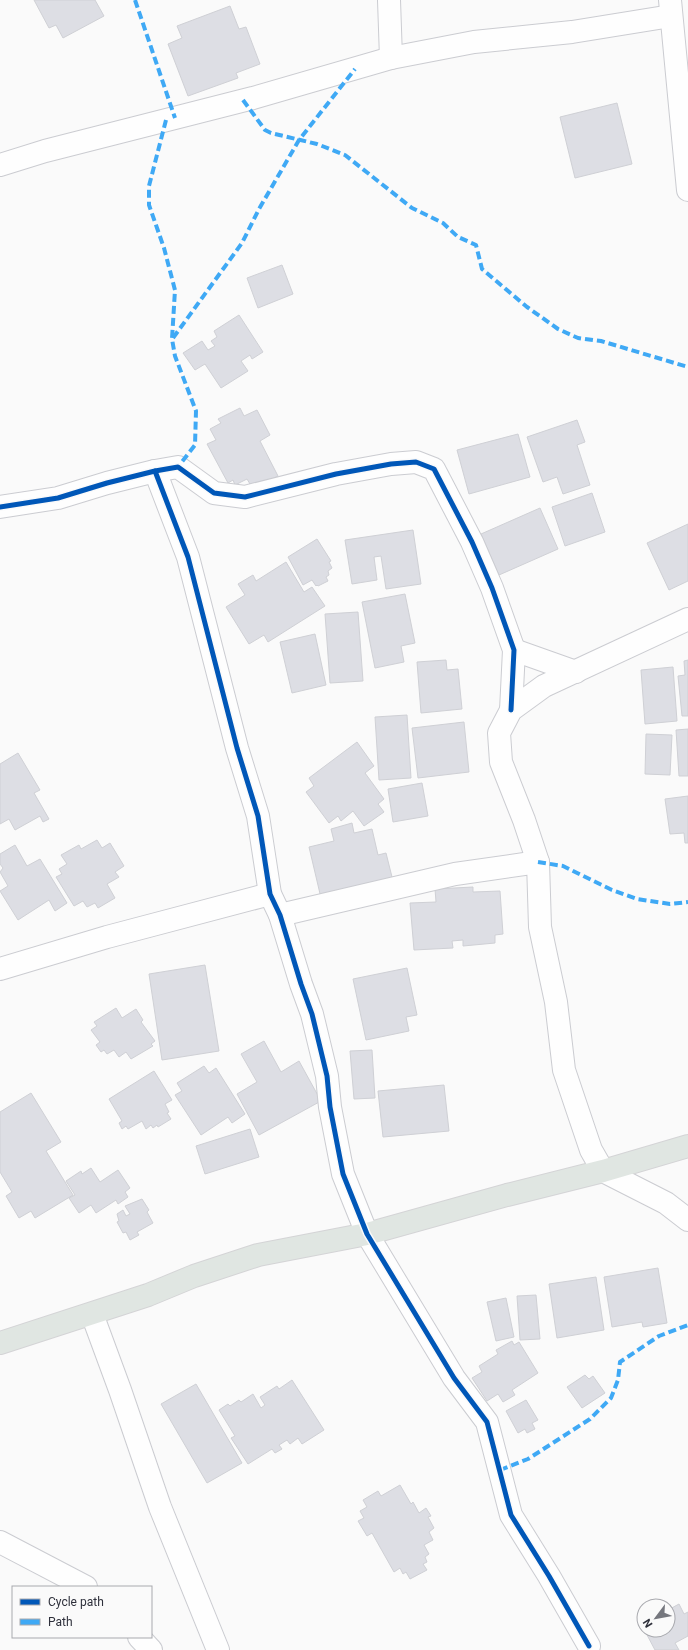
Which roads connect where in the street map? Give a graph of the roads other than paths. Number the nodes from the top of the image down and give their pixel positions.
1 (389, 0) edge
2 (671, 8) edge
3 (391, 58) junction
4 (0, 165) edge
5 (688, 190) edge
6 (155, 471) junction
7 (0, 508) edge
8 (688, 619) edge
9 (514, 650) junction
10 (576, 672) junction
11 (511, 710) junction
12 (538, 862) junction
13 (270, 894) junction
14 (280, 915) junction
15 (0, 969) edge
16 (688, 1146) edge
17 (603, 1171) junction
18 (688, 1220) edge
19 (367, 1234) junction
20 (92, 1314) junction
21 (0, 1342) edge
22 (0, 1542) edge
23 (84, 1586) edge
24 (140, 1638) edge
25 (589, 1646) dead end
26 (151, 1650) edge
27 (218, 1650) edge

1 - 3 street
2 - 3 street
2 - 5 street
3 - 4 street
6 - 7 street
6 - 9 street
6 - 13 street
8 - 10 street
9 - 10 street
9 - 11 street
10 - 11 street
11 - 12 street
12 - 14 street
12 - 17 street
13 - 14 street
13 - 15 street
14 - 19 street
16 - 17 main road
17 - 18 street
17 - 19 main road
19 - 20 main road
19 - 25 street
20 - 21 main road
20 - 27 street
22 - 23 street
24 - 26 street

